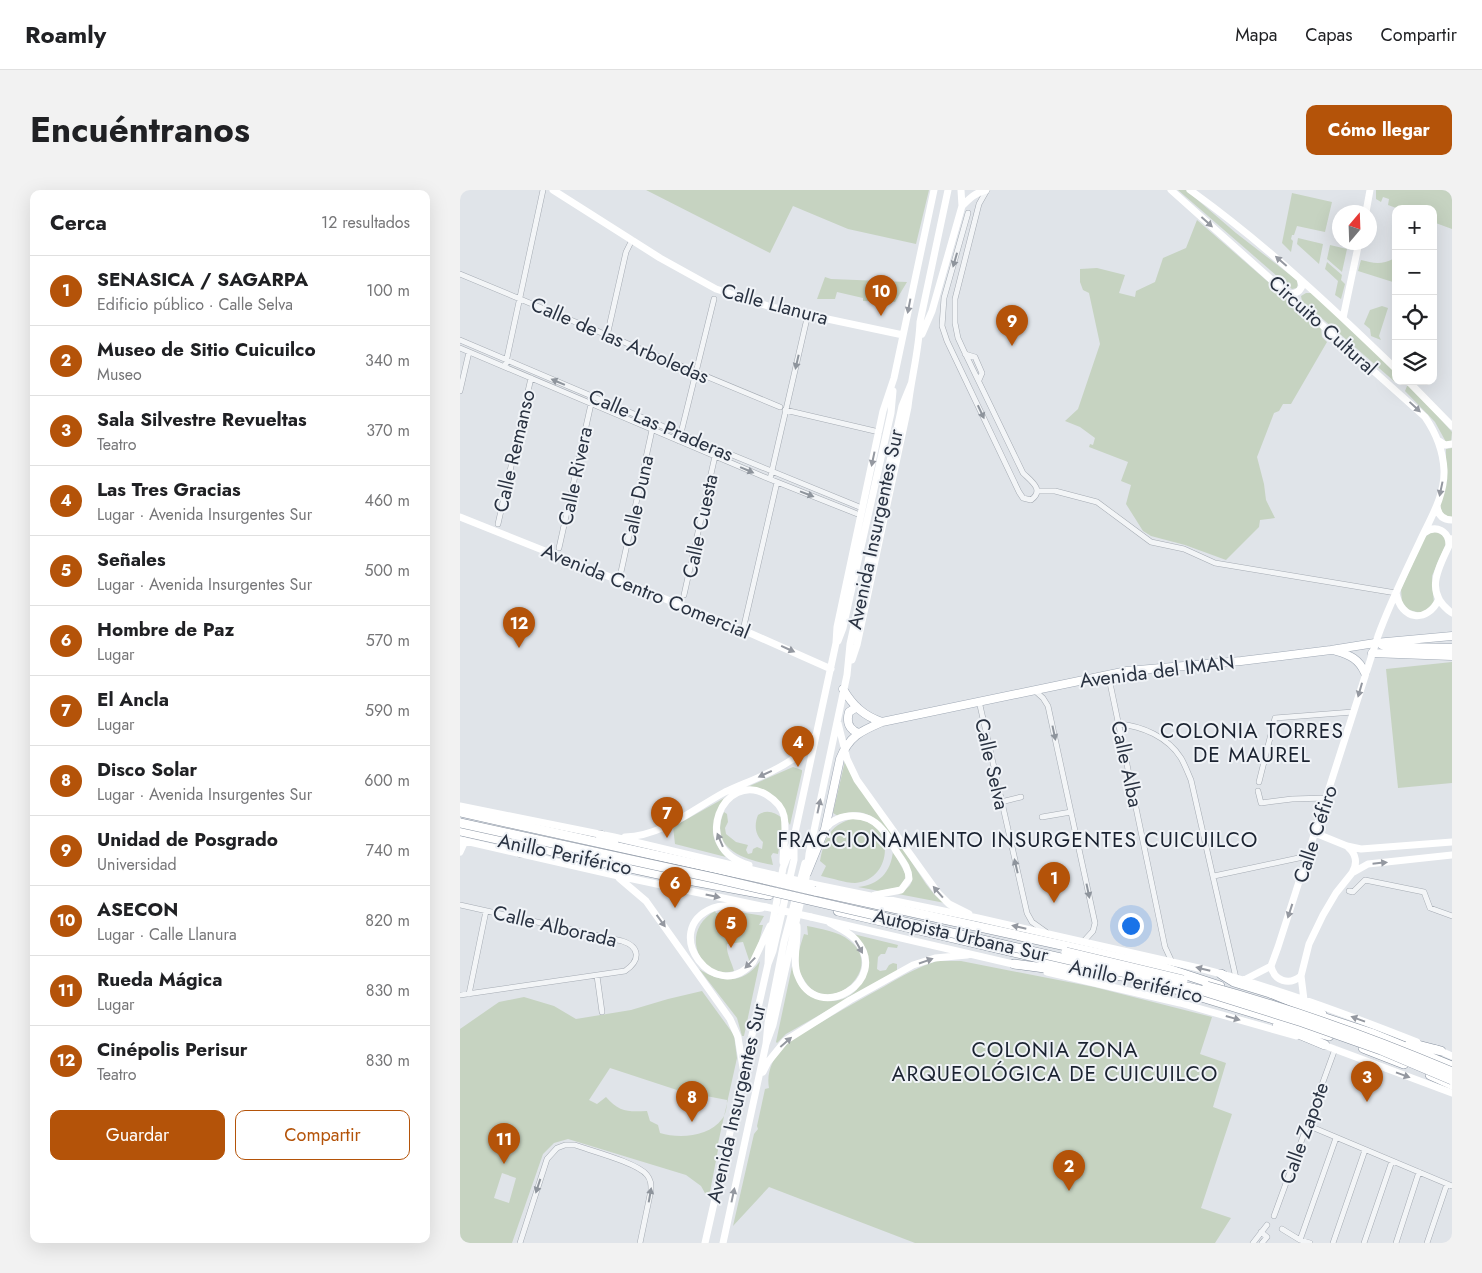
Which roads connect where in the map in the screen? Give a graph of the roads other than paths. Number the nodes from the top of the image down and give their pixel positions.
1 (543, 190) edge
2 (553, 190) edge
3 (934, 190) edge
4 (948, 190) edge
5 (961, 190) edge
6 (986, 190) edge
7 (1171, 190) edge
8 (1190, 190) edge
9 (1370, 190) edge
10 (1367, 205) edge
11 (962, 206) junction
12 (968, 213) junction
13 (975, 219) junction
14 (632, 240) junction
15 (1357, 250) edge
16 (460, 274) edge
17 (1300, 278) junction
18 (1313, 290) junction
19 (1284, 291) junction
20 (520, 298) junction
21 (714, 299) dead end
22 (1300, 305) junction
23 (808, 314) junction
24 (1342, 318) junction
25 (903, 335) junction
26 (607, 336) junction
27 (460, 340) edge
28 (919, 340) junction
29 (962, 347) junction
30 (460, 348) edge
31 (951, 348) junction
32 (469, 352) junction
33 (965, 354) junction
34 (507, 360) junction
35 (970, 363) junction
36 (1392, 365) edge
37 (505, 367) junction
38 (961, 369) junction
39 (696, 372) junction
40 (531, 378) junction
41 (894, 378) junction
42 (979, 380) junction
43 (1388, 383) junction
44 (1392, 384) edge
45 (1405, 385) edge
46 (1412, 385) edge
47 (460, 391) edge
48 (1402, 395) junction
49 (591, 404) junction
50 (783, 408) junction
51 (1452, 426) edge
52 (652, 430) junction
53 (879, 432) junction
54 (681, 434) junction
55 (679, 441) junction
56 (1439, 441) junction
57 (1009, 443) junction
58 (1452, 444) edge
59 (998, 448) junction
60 (715, 456) junction
61 (1016, 458) junction
62 (1006, 464) junction
63 (772, 472) junction
64 (770, 479) junction
65 (777, 482) junction
66 (1038, 491) junction
67 (1437, 505) junction
68 (861, 512) junction
69 (460, 516) edge
70 (1452, 520) edge
71 (498, 524) dead end
72 (1424, 533) junction
73 (1451, 542) edge
74 (559, 548) dead end
75 (621, 572) dead end
76 (1396, 594) junction
77 (684, 595) dead end
78 (1439, 599) junction
79 (1452, 613) edge
80 (744, 630) junction
81 (1452, 636) edge
82 (836, 643) junction
83 (1375, 643) junction
84 (1452, 648) edge
85 (1331, 650) junction
86 (1372, 653) junction
87 (1452, 656) edge
88 (831, 669) junction
89 (1111, 673) junction
90 (1365, 673) junction
91 (1103, 675) junction
92 (1110, 683) junction
93 (844, 689) junction
94 (1034, 690) junction
95 (979, 702) junction
96 (857, 707) junction
97 (1353, 712) junction
98 (837, 720) junction
99 (882, 722) junction
100 (1119, 724) junction
101 (859, 733) junction
102 (817, 734) junction
103 (844, 750) junction
104 (1258, 782) dead end
105 (1258, 790) dead end
106 (1021, 797) dead end
107 (1326, 798) junction
108 (1001, 802) junction
109 (461, 807) edge
110 (1071, 812) junction
111 (1042, 817) dead end
112 (460, 819) edge
113 (460, 823) edge
114 (825, 829) junction
115 (1315, 833) junction
116 (600, 835) junction
117 (614, 837) junction
118 (461, 839) edge
119 (794, 842) junction
120 (1452, 842) edge
121 (1428, 844) junction
122 (1347, 846) junction
123 (1416, 846) junction
124 (460, 852) edge
125 (521, 853) junction
126 (808, 854) junction
127 (1452, 855) edge
128 (1308, 856) junction
129 (576, 857) junction
130 (1432, 857) junction
131 (1416, 858) junction
132 (691, 862) junction
133 (783, 868) junction
134 (807, 873) junction
135 (1352, 873) junction
136 (614, 875) junction
137 (1214, 876) junction
138 (773, 877) junction
139 (813, 888) junction
140 (1349, 891) dead end
141 (862, 895) junction
142 (460, 905) edge
143 (766, 907) junction
144 (486, 911) junction
145 (1452, 916) edge
146 (978, 918) junction
147 (820, 919) junction
148 (797, 920) junction
149 (773, 921) junction
150 (1048, 934) junction
151 (1084, 942) junction
152 (974, 954) junction
153 (1172, 962) junction
154 (768, 964) junction
155 (1014, 964) junction
156 (1271, 966) junction
157 (1221, 974) junction
158 (597, 976) junction
159 (1301, 976) junction
160 (1236, 978) junction
161 (1244, 980) junction
162 (1148, 981) junction
163 (469, 994) junction
164 (460, 995) edge
165 (1304, 1000) junction
166 (1217, 1001) junction
167 (602, 1012) dead end
168 (1336, 1022) junction
169 (1371, 1033) junction
170 (766, 1044) junction
171 (1325, 1045) junction
172 (1335, 1049) junction
173 (1441, 1051) junction
174 (1452, 1056) edge
175 (1452, 1066) edge
176 (1452, 1072) edge
177 (744, 1073) junction
178 (1452, 1080) edge
179 (758, 1081) junction
180 (1452, 1085) edge
181 (1452, 1093) edge
182 (1307, 1125) junction
183 (1336, 1138) junction
184 (1365, 1150) junction
185 (1392, 1161) junction
186 (1419, 1172) junction
187 (1450, 1185) edge
188 (1274, 1216) dead end
189 (1267, 1224) dead end
190 (1282, 1229) dead end
191 (1261, 1232) junction
192 (1300, 1240) junction
193 (520, 1243) edge
194 (640, 1243) edge
195 (703, 1243) edge
196 (723, 1243) edge
197 (1253, 1243) edge
198 (1262, 1243) edge
199 (1310, 1243) edge
200 (1333, 1243) edge
201 (1364, 1243) edge
202 (1396, 1243) edge
203 (1427, 1243) edge

1 - 20 street
2 - 14 main road, Calle Llanura
3 -> 25 main road, Avenida Insurgentes Sur
4 - 28 main road, Avenida Insurgentes Sur
5 - 11 main road
6 - 11 main road
6 - 13 street
7 -> 19 main road, Circuito Cultural
17 -> 8 main road, Circuito Cultural
9 - 10 main road
11 - 12 street
11 - 28 main road
12 - 13 street
12 -> 31 street
13 - 29 street
14 - 23 main road, Calle Llanura
14 - 26 street
15 - 24 main road
16 - 20 street, Calle de las Arboledas
17 - 18 main road, Circuito Cultural
17 - 19 main road
18 - 22 main road
18 - 24 main road, Circuito Cultural
19 - 22 main road, Circuito Cultural
20 - 26 street, Calle de las Arboledas
20 - 34 street
21 - 39 street
22 - 43 main road, Circuito Cultural
23 - 25 main road, Calle Llanura
23 -> 50 street
24 - 36 main road, Circuito Cultural
25 - 41 main road, Avenida Insurgentes Sur
26 - 39 street, Calle de las Arboledas
27 - 34 street, Calle Las Praderas
28 - 93 main road, Avenida Insurgentes Sur
29 - 31 street
29 - 33 street
30 - 32 street, Calle Las Praderas
31 - 38 street
32 - 37 street, Calle Las Praderas
32 - 47 street
33 - 35 street
33 - 42 street
34 - 37 street
54 -> 34 street, Calle Las Praderas
35 - 38 street
35 - 42 street
37 - 40 street, Calle Las Praderas
38 -> 59 street
39 - 50 street, Calle de las Arboledas
39 - 54 street
40 - 49 street, Calle Las Praderas
40 - 71 street, Calle Remanso
41 - 53 main road, Avenida Insurgentes Sur
41 - 82 main road, Avenida Insurgentes Sur
42 - 57 street
43 - 44 main road
43 - 48 main road, Circuito Cultural
45 - 48 main road
46 - 51 main road
48 -> 56 main road, Circuito Cultural
49 - 52 street, Calle Las Praderas
49 - 74 street, Calle Rivera
50 - 53 street, Calle de las Arboledas
50 - 63 street
52 - 55 street, Calle Las Praderas
52 - 75 street, Calle Duna
53 -> 68 main road, Avenida Insurgentes Sur
54 - 55 street
54 - 63 street, Calle Las Praderas
55 - 60 street, Calle Las Praderas
56 - 58 main road
56 -> 67 main road, Circuito Cultural
57 - 59 street
57 - 61 street
59 - 62 street
60 -> 64 street, Calle Las Praderas
60 - 77 street, Calle Cuesta
61 - 62 street
61 - 66 street
62 - 66 street
63 - 64 street
63 - 68 street, Calle Las Praderas
64 - 65 street, Calle Las Praderas
65 -> 68 street, Calle Las Praderas
65 - 80 street
66 - 76 street
67 - 70 main road
67 - 72 main road, Circuito Cultural
68 - 82 main road, Avenida Insurgentes Sur
69 - 80 main road, Avenida Centro Comercial
72 - 73 main road
72 - 76 main road, Circuito Cultural
73 - 78 main road
76 - 78 main road
76 - 83 main road, Circuito Cultural
78 - 79 main road
80 -> 88 main road, Avenida Centro Comercial
81 - 83 main road, Avenida del IMAN
82 - 88 main road, Avenida Insurgentes Sur
83 - 84 main road, Avenida del IMAN
83 - 85 main road, Avenida del IMAN
83 - 86 main road, Calle Céfiro
85 - 89 main road, Avenida del IMAN
85 - 90 main road
86 - 87 main road
86 - 90 main road, Calle Céfiro
88 - 102 main road, Avenida Insurgentes Sur
89 - 91 main road, Avenida del IMAN
89 - 92 street, Calle Alba
90 -> 97 main road, Calle Céfiro
91 - 92 street, Calle Alba
91 - 94 main road, Avenida del IMAN
92 - 100 street, Calle Alba
93 - 96 main road
93 - 98 main road, Avenida Insurgentes Sur
94 - 95 main road, Avenida del IMAN
94 -> 110 street
95 - 99 main road, Avenida del IMAN
95 - 108 street, Calle Selva
96 - 99 main road
96 - 101 main road
97 - 104 street
97 - 107 main road, Calle Céfiro
98 - 103 main road
126 -> 98 main road, Avenida Insurgentes Sur
99 - 101 main road, Avenida del IMAN
100 - 137 street
100 - 153 street, Calle Alba
101 - 103 main road, Avenida del IMAN
102 -> 117 main road
102 - 119 main road, Avenida Insurgentes Sur
103 - 114 main road, Avenida del IMAN
146 -> 103 main road
105 - 107 street
106 - 108 street
107 - 115 main road, Calle Céfiro
150 -> 108 street, Calle Selva
109 - 116 main road
109 - 132 highway, Anillo Periférico
110 - 111 street
110 -> 151 street
112 - 176 highway, Autopista Urbana Sur, bridge
113 - 178 highway, Autopista Urbana Sur, bridge
114 - 134 main road, Avenida del IMAN
114 - 141 main road
115 - 122 main road
115 - 128 main road, Calle Céfiro
116 - 117 main road
116 - 132 highway
117 - 138 main road
118 - 124 main road
118 - 125 main road
118 - 129 highway, Anillo Periférico
119 - 133 main road, Avenida Insurgentes Sur
119 - 154 main road, Avenida Insurgentes Sur
120 - 121 main road
121 - 123 main road
121 - 130 main road
122 - 123 main road
122 - 135 main road
123 - 131 main road
125 - 129 highway
125 - 136 main road
126 - 134 main road, Avenida Insurgentes Sur
126 - 170 main road, Avenida Insurgentes Sur
127 - 130 main road
128 - 137 street
128 -> 156 main road, Calle Céfiro
129 - 162 highway, Anillo Periférico
130 - 131 main road
135 -> 131 main road
132 - 138 highway, Anillo Periférico
138 -> 133 main road
133 - 149 main road, Avenida Insurgentes Sur
134 - 148 main road, Avenida Insurgentes Sur
135 - 159 main road
136 -> 143 main road
136 -> 177 main road
137 - 160 street
138 - 139 highway, Anillo Periférico, bridge
139 - 141 main road
139 - 168 highway, Anillo Periférico
140 - 145 street
141 - 146 main road
142 - 144 street, Calle Alborada
143 - 147 main road, bridge
149 -> 143 main road
144 - 158 street, Calle Alborada
144 - 163 street
150 -> 146 main road
147 -> 148 main road
147 - 152 main road
148 - 170 main road, Avenida Insurgentes Sur
149 - 154 main road, Avenida Insurgentes Sur
150 - 151 main road
151 - 153 main road
152 - 155 main road
179 -> 152 main road
157 -> 153 main road
154 - 177 main road, Avenida Insurgentes Sur
155 - 162 highway
155 -> 171 main road
156 - 159 main road
156 - 161 main road
157 - 160 main road
157 - 168 highway
158 - 163 street, Calle Alborada
158 - 167 street
159 - 165 main road
160 - 161 main road
161 - 165 main road
162 - 166 highway, Anillo Periférico
163 - 164 street, Calle Alborada
173 -> 165 main road
166 - 171 highway
166 - 180 highway, Anillo Periférico
168 - 169 highway, Anillo Periférico
169 - 173 highway
169 - 175 highway, Anillo Periférico
170 - 179 main road, Avenida Insurgentes Sur
171 - 172 main road
172 -> 181 main road
172 - 182 street, Calle Zapote
173 - 174 main road
177 - 195 main road, Avenida Insurgentes Sur
196 -> 179 main road, Avenida Insurgentes Sur
182 - 183 street
182 - 188 street, Calle Zapote
183 - 184 street
183 - 192 street
184 - 185 street
184 - 200 street
185 - 186 street
185 - 201 street
186 - 187 street
186 - 202 street
187 - 203 street
189 - 191 street
190 - 192 street
191 - 197 street
191 - 198 street
192 - 199 street
194 -> 193 street

